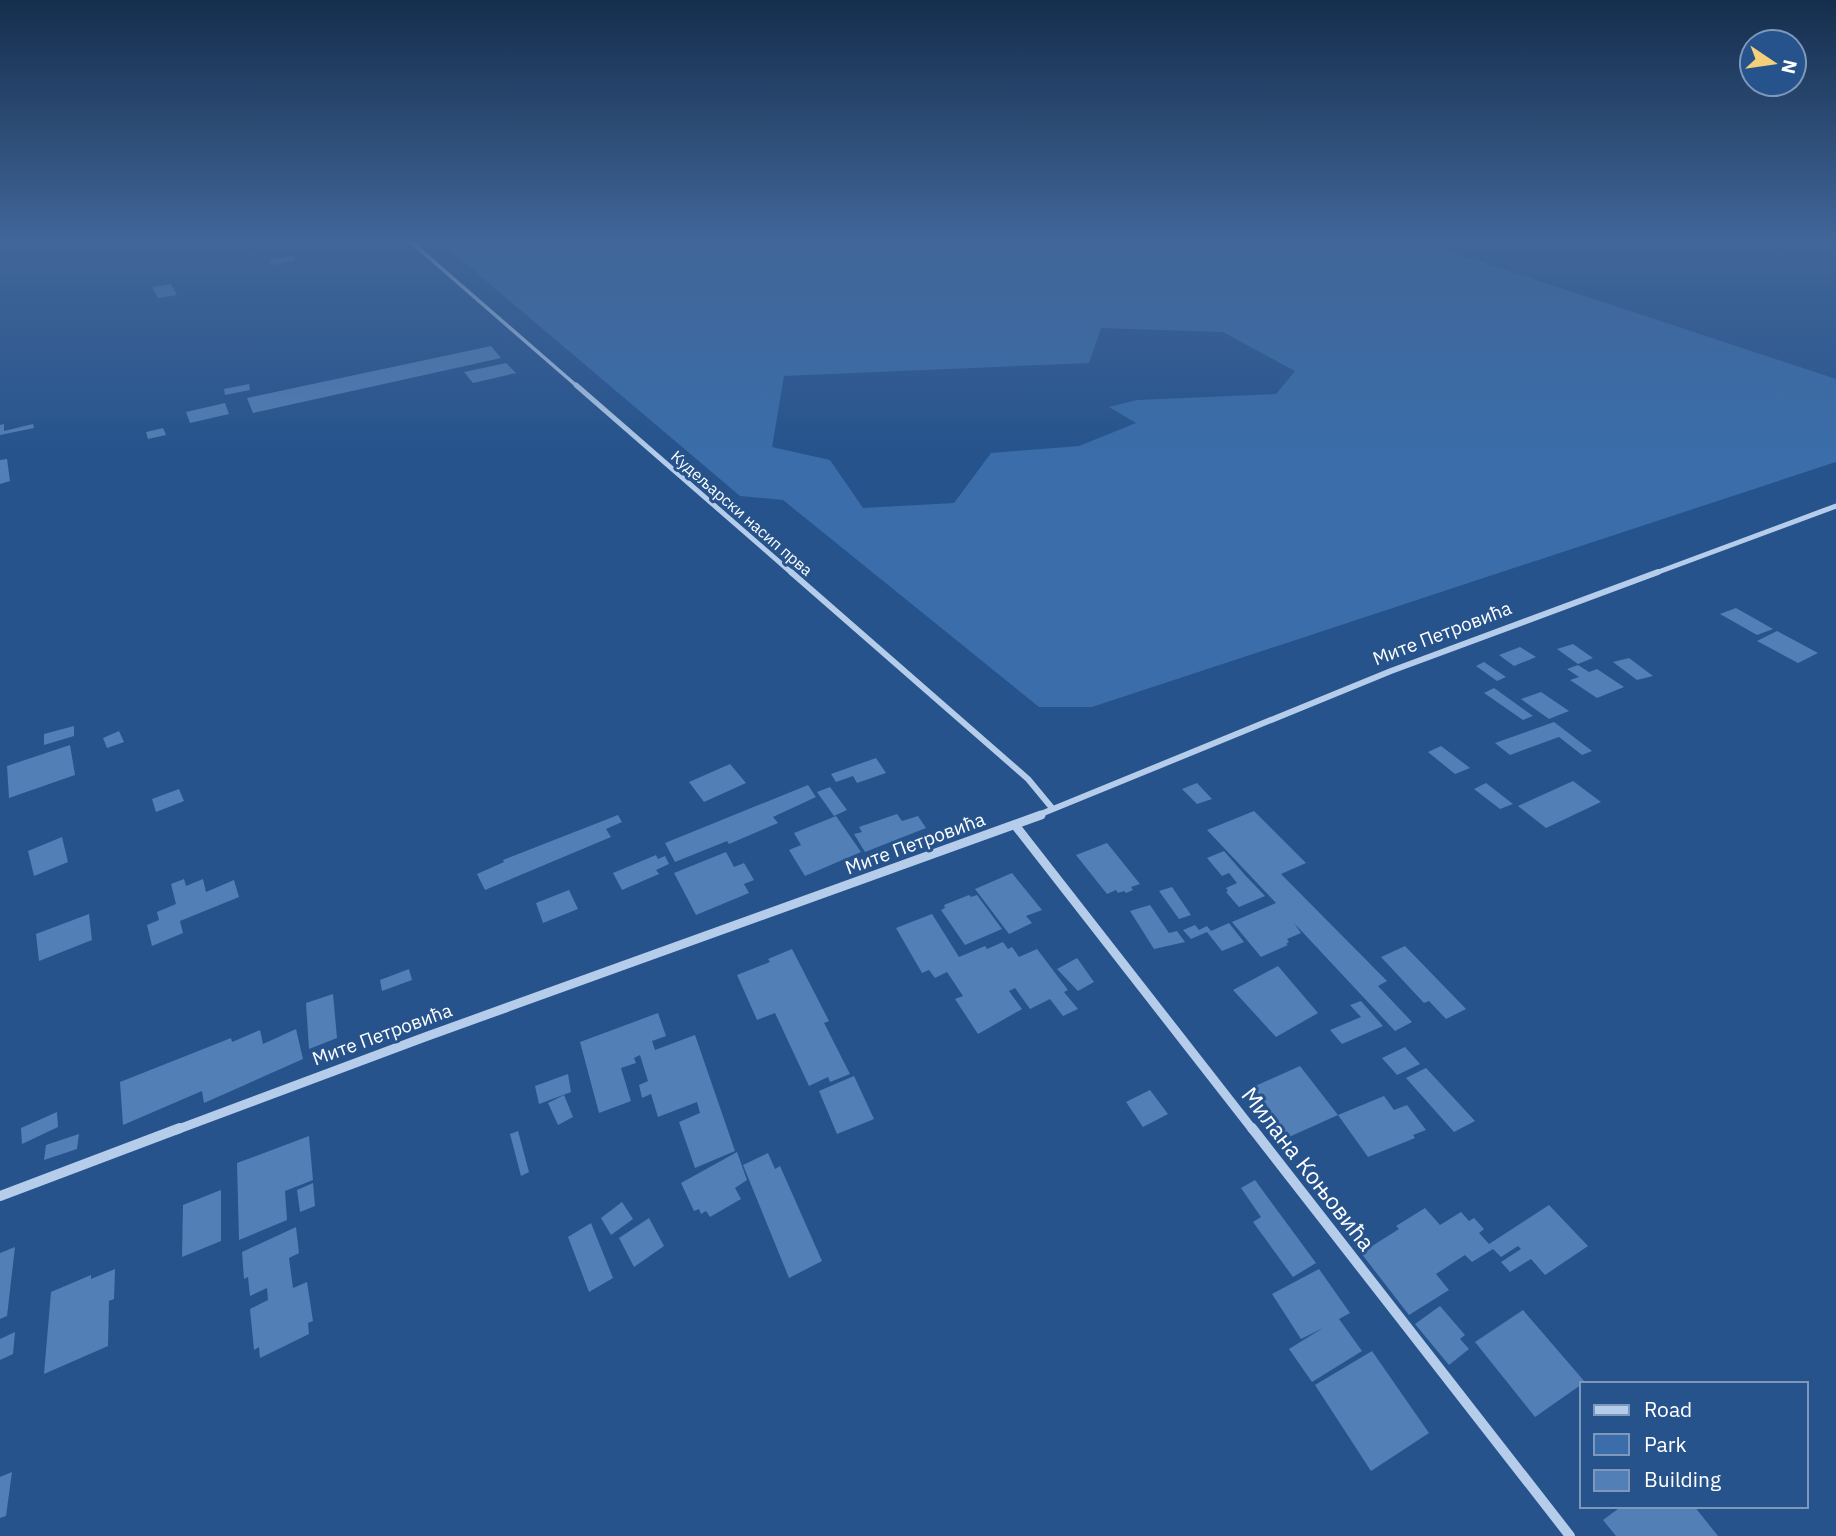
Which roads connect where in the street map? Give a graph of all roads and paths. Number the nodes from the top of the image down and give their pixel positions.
1 (493, 313) edge
2 (1836, 506) edge
3 (1052, 808) junction
4 (1015, 825) junction
5 (0, 1196) edge
6 (1570, 1536) edge

1 - 3 street, Кудељарски насип прва
2 - 3 street, Мите Петровића
3 - 4 street, Мите Петровића
4 - 5 street, Мите Петровића
4 - 6 street, Милана Коњовића

